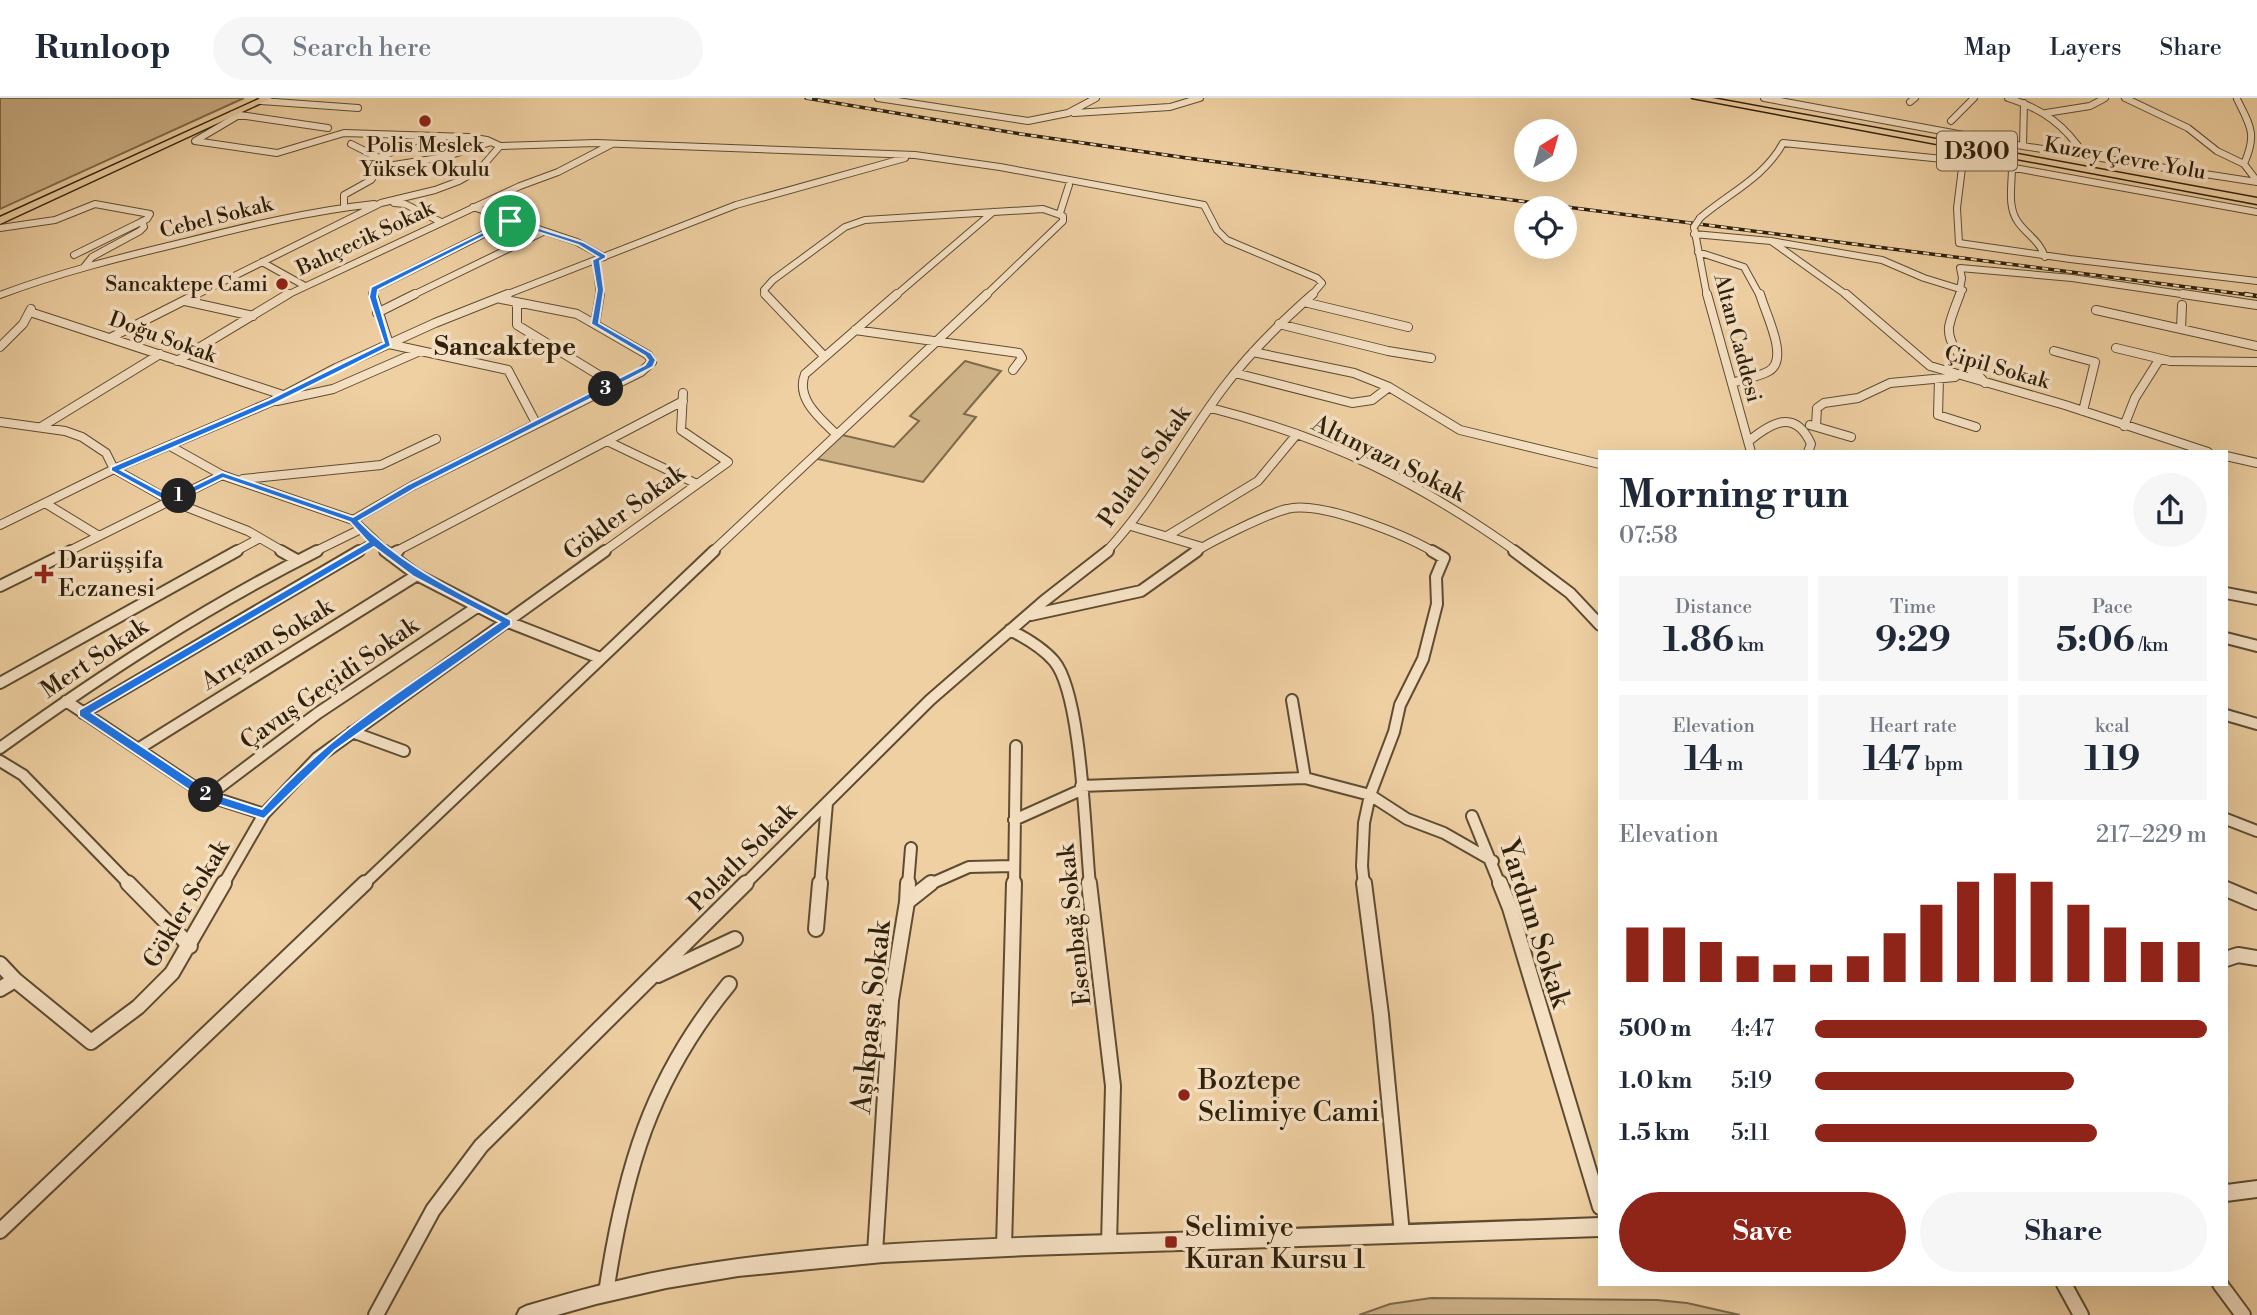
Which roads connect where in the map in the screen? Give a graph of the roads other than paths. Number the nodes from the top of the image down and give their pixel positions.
1 (314, 98) edge
2 (343, 98) edge
3 (878, 98) edge
4 (1096, 98) edge
5 (1200, 98) edge
6 (1697, 98) edge
7 (1718, 98) edge
8 (1764, 98) edge
9 (1974, 98) edge
10 (2008, 98) edge
11 (2125, 98) edge
12 (261, 99) edge
13 (2101, 99) edge
14 (2237, 99) edge
15 (2024, 103) junction
16 (299, 104) junction
17 (341, 107) junction
18 (358, 108) dead end
19 (287, 109) dead end
20 (1068, 113) junction
21 (2046, 113) junction
22 (276, 114) dead end
23 (236, 115) junction
24 (266, 119) junction
25 (1951, 121) dead end
26 (328, 128) dead end
27 (425, 136) junction
28 (351, 144) dead end
29 (496, 144) junction
30 (612, 144) junction
31 (2023, 146) junction
32 (915, 155) junction
33 (2085, 156) junction
34 (379, 158) junction
35 (1963, 160) junction
36 (2244, 164) junction
37 (381, 167) junction
38 (2012, 167) junction
39 (2257, 182) edge
40 (1069, 185) dead end
41 (2257, 198) edge
42 (381, 203) junction
43 (344, 206) junction
44 (472, 207) junction
45 (993, 212) junction
46 (2257, 212) edge
47 (1060, 213) junction
48 (0, 214) edge
49 (0, 221) edge
50 (142, 221) junction
51 (510, 221) junction
52 (441, 222) junction
53 (0, 228) edge
54 (1694, 230) junction
55 (543, 232) junction
56 (1771, 241) junction
57 (1698, 253) junction
58 (74, 255) dead end
59 (2045, 257) junction
60 (600, 258) junction
61 (262, 262) junction
62 (84, 267) junction
63 (2257, 281) edge
64 (305, 286) junction
65 (1963, 290) junction
66 (0, 295) edge
67 (500, 299) junction
68 (185, 301) junction
69 (1304, 302) junction
70 (517, 305) junction
71 (2182, 305) dead end
72 (2257, 305) edge
73 (2096, 310) dead end
74 (377, 313) junction
75 (253, 316) junction
76 (595, 324) junction
77 (1279, 324) junction
78 (1408, 327) dead end
79 (2181, 329) junction
80 (855, 331) junction
81 (112, 337) junction
82 (936, 342) junction
83 (388, 344) junction
84 (0, 346) edge
85 (2257, 346) edge
86 (2116, 348) dead end
87 (420, 351) junction
88 (2054, 351) dead end
89 (1253, 352) junction
90 (160, 355) junction
91 (824, 356) junction
92 (1431, 358) dead end
93 (2159, 360) junction
94 (177, 361) junction
95 (2257, 362) edge
96 (1013, 370) dead end
97 (1236, 373) junction
98 (1957, 376) junction
99 (1939, 379) junction
100 (1732, 383) junction
101 (1985, 383) junction
102 (615, 385) junction
103 (1389, 387) junction
104 (284, 395) junction
105 (271, 402) junction
106 (1211, 408) junction
107 (2083, 411) junction
108 (0, 422) edge
109 (536, 423) junction
110 (1785, 423) junction
111 (1816, 426) junction
112 (2124, 426) junction
113 (41, 427) junction
114 (1976, 427) dead end
115 (1297, 434) junction
116 (837, 435) junction
117 (1851, 437) dead end
118 (436, 439) dead end
119 (607, 441) junction
120 (1749, 441) junction
121 (170, 446) junction
122 (1809, 449) edge
123 (1751, 450) edge
124 (2201, 450) edge
125 (2228, 456) edge
126 (2257, 463) edge
127 (1598, 464) edge
128 (114, 469) junction
129 (222, 475) junction
130 (240, 480) junction
131 (697, 484) junction
132 (171, 501) junction
133 (45, 503) junction
134 (354, 520) junction
135 (0, 525) edge
136 (1131, 526) junction
137 (361, 529) junction
138 (99, 536) junction
139 (1167, 536) junction
140 (260, 538) junction
141 (374, 542) junction
142 (1202, 547) junction
143 (390, 555) junction
144 (297, 560) junction
145 (417, 575) junction
146 (0, 586) edge
147 (2228, 593) edge
148 (2257, 599) edge
149 (477, 607) junction
150 (1028, 615) junction
151 (508, 622) junction
152 (1598, 623) edge
153 (1010, 630) junction
154 (2228, 639) edge
155 (2257, 646) edge
156 (600, 658) junction
157 (0, 683) edge
158 (1292, 700) dead end
159 (66, 701) junction
160 (83, 713) junction
161 (2228, 716) edge
162 (2257, 724) edge
163 (352, 732) junction
164 (1016, 746) dead end
165 (0, 748) edge
166 (138, 750) junction
167 (404, 751) dead end
168 (0, 761) edge
169 (1305, 778) junction
170 (1081, 788) junction
171 (1370, 794) junction
172 (208, 796) junction
173 (827, 803) junction
174 (264, 814) junction
175 (1472, 816) dead end
176 (1014, 820) junction
177 (2228, 820) edge
178 (2257, 831) edge
179 (911, 848) dead end
180 (1493, 861) junction
181 (1012, 866) junction
182 (2228, 890) edge
183 (907, 902) junction
184 (2257, 902) edge
185 (816, 929) dead end
186 (735, 939) dead end
187 (190, 946) junction
188 (2228, 958) edge
189 (2257, 958) edge
190 (0, 964) edge
191 (651, 978) junction
192 (15, 980) junction
193 (729, 984) dead end
194 (0, 989) edge
195 (2257, 1189) edge
196 (2228, 1193) edge
197 (1598, 1200) edge
198 (1598, 1227) edge
199 (0, 1231) edge
200 (1402, 1234) junction
201 (1109, 1244) junction
202 (1004, 1247) junction
203 (875, 1253) junction
204 (2065, 1286) edge
205 (2221, 1286) edge
206 (606, 1293) junction
207 (376, 1315) edge
208 (526, 1315) edge
209 (2081, 1315) edge
210 (2243, 1315) edge

1 - 16 street
2 - 17 street
3 - 20 street
4 - 20 street
5 - 20 street
6 - 41 highway, Kuzey Çevre Yolu / D300
7 - 41 highway, Kuzey Çevre Yolu / D300
8 - 31 street
9 - 25 street
10 - 15 street
11 - 36 street
12 - 16 street
12 - 23 main road
12 - 48 main road
13 - 21 street
14 - 36 street
15 - 21 street
15 - 31 street
16 - 17 street
16 - 19 street
17 - 18 street
21 - 33 street
22 - 24 street
23 - 24 street
23 - 27 street
23 - 49 main road
24 - 26 street
27 - 29 street
27 - 34 street
28 - 34 street
29 - 30 street, Polatlı Sokak
29 - 37 street
29 - 42 street
30 - 32 street, Polatlı Sokak
30 - 44 street, Bahçecik Sokak
31 - 33 street
32 - 60 street
32 - 69 street, Polatlı Sokak
33 - 39 street
34 - 37 street
35 - 38 street
35 - 54 street, bridge
35 - 59 street
36 - 39 street
37 - 43 street
38 - 46 street
38 - 59 street
40 - 47 street
42 - 43 street, Cebel Sokak
42 - 52 street, Cebel Sokak
42 - 61 street
43 - 62 street, Cebel Sokak
44 - 51 street
44 - 52 street, Bahçecik Sokak
45 - 47 street
45 - 80 street
45 - 91 street
47 - 82 street
50 - 53 street
50 - 58 street
50 - 62 street
51 - 55 street
51 - 74 street
52 - 64 street, Bahçecik Sokak
54 - 56 street
54 - 57 street, Altan Caddesi
55 - 60 street
55 - 74 street
56 - 65 street
56 - 98 street, Çipil Sokak
57 - 100 street, Altan Caddesi
57 - 100 street
59 - 63 street
60 - 67 street
60 - 76 street
61 - 64 street
61 - 68 street
62 - 66 street, Cebel Sokak
64 - 75 street, Bahçecik Sokak
65 - 72 street
65 - 101 street
67 - 70 street
67 - 83 street
68 - 75 street
68 - 81 street
69 - 77 street, Polatlı Sokak
69 - 78 street
70 - 76 street
70 - 102 street
71 - 79 street
73 - 79 street
74 - 83 street
75 - 94 street, Bahçecik Sokak
76 - 102 street
77 - 89 street, Polatlı Sokak
77 - 92 street
79 - 85 street
80 - 82 street
80 - 91 street
81 - 84 street, Doğu Sokak
81 - 90 street, Doğu Sokak
82 - 96 street
82 - 116 street
83 - 87 street
83 - 104 street
86 - 93 street
87 - 105 street
87 - 109 street
88 - 107 street
89 - 97 street, Polatlı Sokak
89 - 103 street
90 - 94 street, Doğu Sokak
90 - 113 street
91 - 116 street
93 - 95 street
93 - 112 street
94 - 104 street, Doğu Sokak
97 - 103 street
97 - 106 street, Polatlı Sokak
98 - 99 street
98 - 101 street, Çipil Sokak
99 - 111 street
99 - 114 street
100 - 120 street, Altan Caddesi
101 - 107 street, Çipil Sokak
102 - 109 street
103 - 127 street
104 - 105 street
105 - 121 street
106 - 115 street, Altınyazı Sokak
106 - 136 street, Polatlı Sokak
107 - 112 street, Çipil Sokak
108 - 113 street
109 - 134 street
110 - 111 street
110 - 120 street
110 - 122 street
111 - 117 street
112 - 124 street, Çipil Sokak
113 - 128 street
115 - 139 street
115 - 152 street, Altınyazı Sokak
116 - 156 street
118 - 130 street
119 - 131 street
119 - 131 street, Gökler Sokak
119 - 143 street
120 - 123 street, Altan Caddesi
121 - 128 street
121 - 129 street
125 - 126 street
128 - 132 street
128 - 133 street
129 - 130 street
129 - 132 street
130 - 134 street
131 - 151 street, Gökler Sokak
132 - 138 street
132 - 140 street
133 - 135 street
133 - 138 street
134 - 137 street
136 - 139 street
136 - 150 street, Polatlı Sokak
137 - 141 street
137 - 144 street, Mert Sokak
138 - 146 street
139 - 142 street
140 - 144 street
140 - 157 street
141 - 143 street
141 - 160 street
142 - 150 street
142 - 171 street
143 - 145 street
144 - 159 street, Mert Sokak
145 - 149 street
145 - 166 street, Arıçam Sokak
147 - 148 street
149 - 151 street
149 - 172 street, Çavuş Geçidi Sokak
150 - 153 street, Polatlı Sokak
151 - 156 street
151 - 163 street, Gökler Sokak
153 - 170 street, Esenbağ Sokak
153 - 173 street, Polatlı Sokak
154 - 155 street
156 - 199 street
158 - 169 street
159 - 160 street
159 - 165 street, Mert Sokak
160 - 166 street
161 - 162 street
163 - 167 street
163 - 174 street, Gökler Sokak
164 - 176 street
166 - 172 street
168 - 187 street
169 - 170 street
169 - 171 street
170 - 176 street
170 - 201 street, Esenbağ Sokak
171 - 180 street
171 - 200 street
172 - 174 street
173 - 185 street
173 - 191 street, Polatlı Sokak
174 - 187 street, Gökler Sokak
175 - 180 street, Yardım Sokak
176 - 181 street
177 - 178 street
179 - 183 street
180 - 197 street, Yardım Sokak
181 - 183 street, Aşıkpaşa Sokak
181 - 202 street
182 - 184 street
183 - 203 street, Aşıkpaşa Sokak
186 - 191 street
187 - 192 street, Gökler Sokak
188 - 189 street
190 - 192 street, Gökler Sokak
191 - 207 street, Polatlı Sokak
192 - 194 street
193 - 206 street
195 - 196 street
198 - 200 street
200 - 201 street
201 - 202 street
202 - 203 street
203 - 206 street
204 - 209 street
205 - 210 street
206 - 208 street

